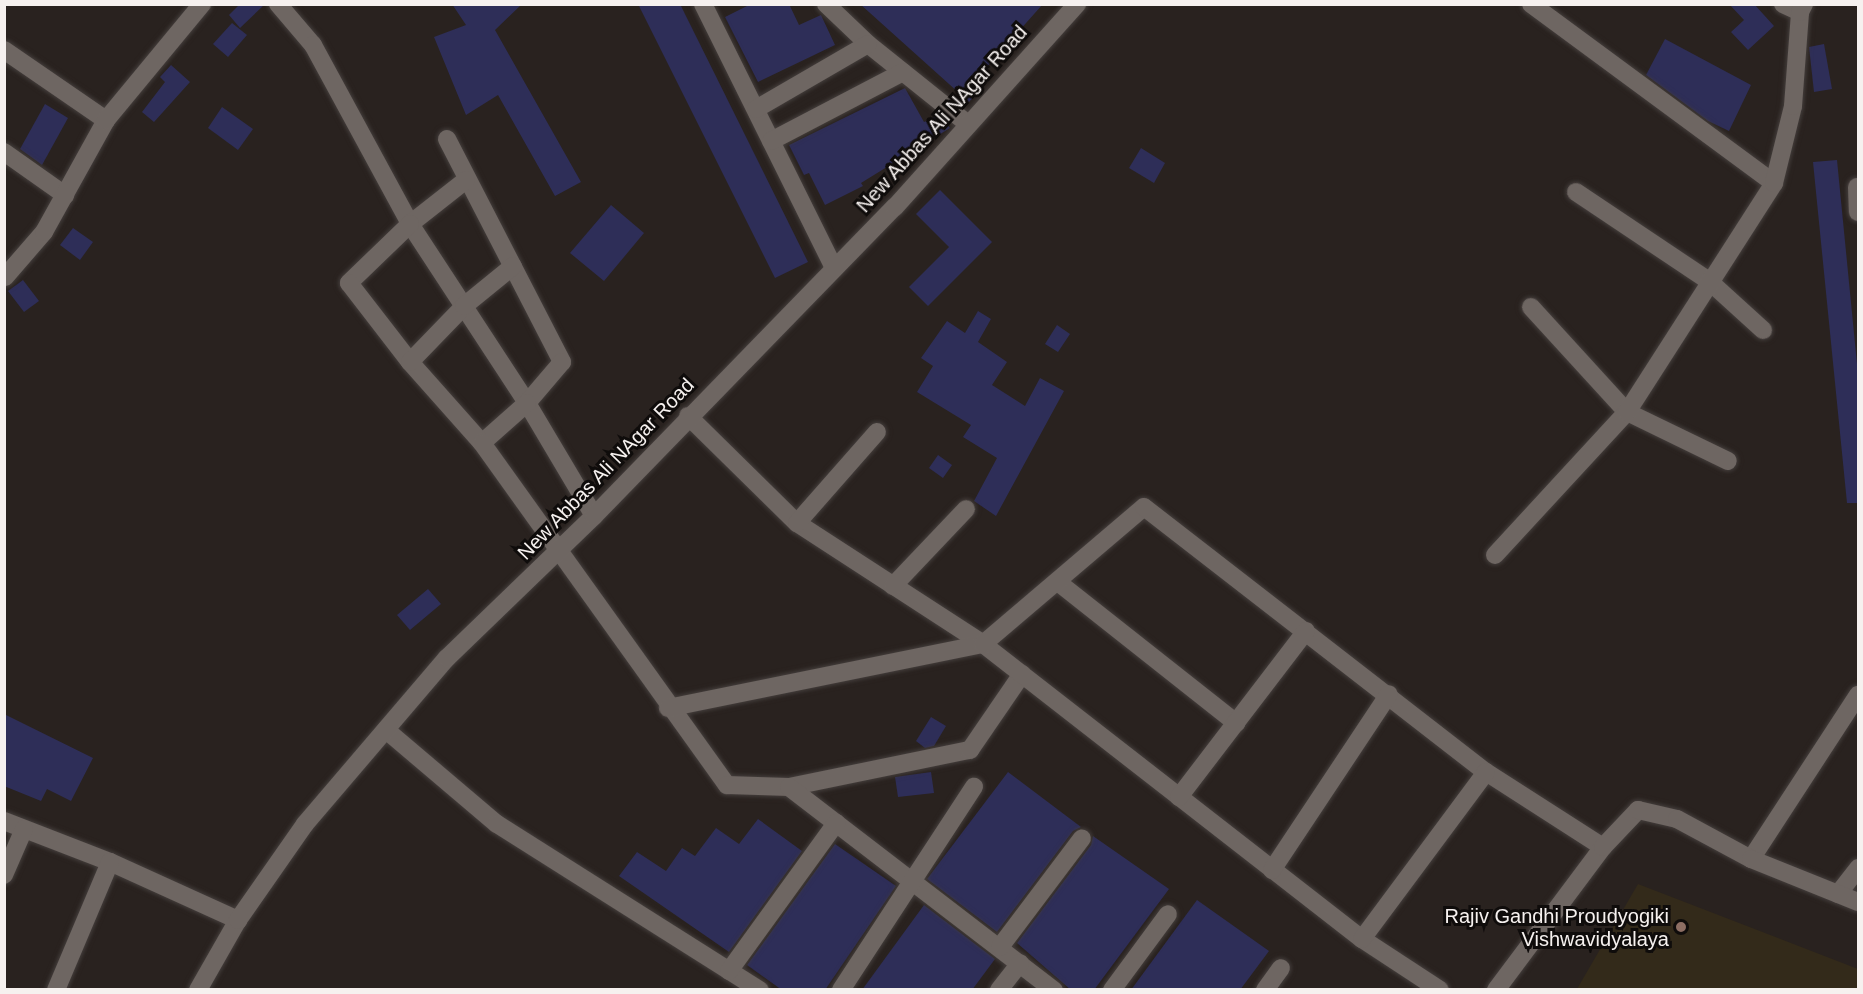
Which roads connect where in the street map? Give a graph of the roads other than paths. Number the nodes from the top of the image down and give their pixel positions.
1 (202, 4) edge
2 (278, 4) edge
3 (826, 4) edge
4 (1077, 4) edge
5 (1783, 4) edge
6 (1532, 5) edge
7 (711, 7) edge
8 (1802, 8) edge
9 (868, 44) junction
10 (4, 50) edge
11 (903, 72) junction
12 (756, 109) junction
13 (106, 120) junction
14 (968, 124) junction
15 (447, 139) dead end
16 (771, 141) junction
17 (4, 152) edge
18 (466, 180) junction
19 (1774, 183) junction
20 (1857, 187) dead end
21 (1576, 192) dead end
22 (65, 195) junction
23 (1858, 212) edge
24 (410, 224) junction
25 (513, 266) junction
26 (834, 268) junction
27 (4, 277) edge
28 (1709, 281) junction
29 (464, 306) junction
30 (1531, 307) dead end
31 (1764, 330) dead end
32 (410, 362) junction
33 (527, 403) junction
34 (1627, 412) junction
35 (688, 416) junction
36 (877, 432) dead end
37 (482, 443) junction
38 (1728, 461) dead end
39 (966, 509) dead end
40 (594, 516) junction
41 (798, 523) junction
42 (560, 550) junction
43 (1495, 555) dead end
44 (1059, 583) junction
45 (893, 586) junction
46 (1306, 631) junction
47 (983, 644) junction
48 (1022, 674) junction
49 (1389, 694) junction
50 (1858, 695) edge
51 (668, 708) junction
52 (1236, 723) junction
53 (386, 730) junction
54 (1486, 772) junction
55 (789, 787) junction
56 (974, 787) dead end
57 (1179, 797) junction
58 (4, 821) edge
59 (836, 823) junction
60 (24, 829) junction
61 (1082, 838) dead end
62 (1604, 847) junction
63 (1751, 859) junction
64 (110, 861) junction
65 (1858, 868) edge
66 (1272, 870) junction
67 (4, 875) edge
68 (911, 880) junction
69 (1838, 894) junction
70 (1858, 902) edge
71 (1168, 914) dead end
72 (238, 920) junction
73 (1362, 939) junction
74 (1000, 947) junction
75 (1020, 963) junction
76 (1281, 968) dead end
77 (729, 971) junction
78 (56, 990) edge
79 (198, 990) edge
80 (760, 990) edge
81 (841, 990) edge
82 (999, 990) edge
83 (1054, 990) edge
84 (1112, 990) edge
85 (1266, 990) edge
86 (1440, 990) edge
87 (1496, 990) edge

1 - 13 street
2 - 24 street
3 - 9 street
4 - 14 street, New Abbas Ali NAgar Road
5 - 8 street
6 - 19 street
7 - 12 street
8 - 19 street
9 - 11 street
9 - 12 street
10 - 13 street
11 - 14 street
11 - 16 street
12 - 16 street
13 - 22 street
14 - 26 street, New Abbas Ali NAgar Road
15 - 18 street
16 - 26 street
17 - 22 street
18 - 24 street
18 - 25 street
19 - 28 street
20 - 23 street
21 - 28 street
22 - 27 street
24 - 29 street
24 - 32 street
25 - 29 street
25 - 33 street
26 - 35 street, New Abbas Ali NAgar Road
28 - 31 street
28 - 34 street
29 - 32 street
29 - 33 street
30 - 34 street
32 - 37 street
33 - 37 street
33 - 40 street
34 - 38 street
34 - 43 street
35 - 40 street, New Abbas Ali NAgar Road
35 - 41 street
36 - 41 street
37 - 42 street
39 - 45 street
40 - 42 street, New Abbas Ali NAgar Road
41 - 45 street
42 - 51 street
42 - 53 street, New Abbas Ali NAgar Road
44 - 46 street
44 - 47 street
44 - 52 street
45 - 47 street
46 - 49 street
46 - 52 street
47 - 48 street
47 - 51 street
48 - 55 street
48 - 57 street
49 - 54 street
49 - 66 street
50 - 63 street
51 - 55 street
52 - 57 street
53 - 72 street, New Abbas Ali NAgar Road
53 - 77 street
54 - 62 street
54 - 73 street
55 - 59 street
56 - 68 street
57 - 66 street
58 - 60 street
59 - 68 street
59 - 77 street
60 - 64 street
60 - 67 street
61 - 74 street
62 - 63 street
62 - 87 street
63 - 69 street
64 - 72 street
64 - 78 street
65 - 69 street
66 - 73 street
68 - 74 street
68 - 81 street
69 - 70 street
71 - 84 street
72 - 79 street, New Abbas Ali NAgar Road
73 - 86 street
74 - 75 street
75 - 82 street
75 - 83 street
76 - 85 street
77 - 80 street

